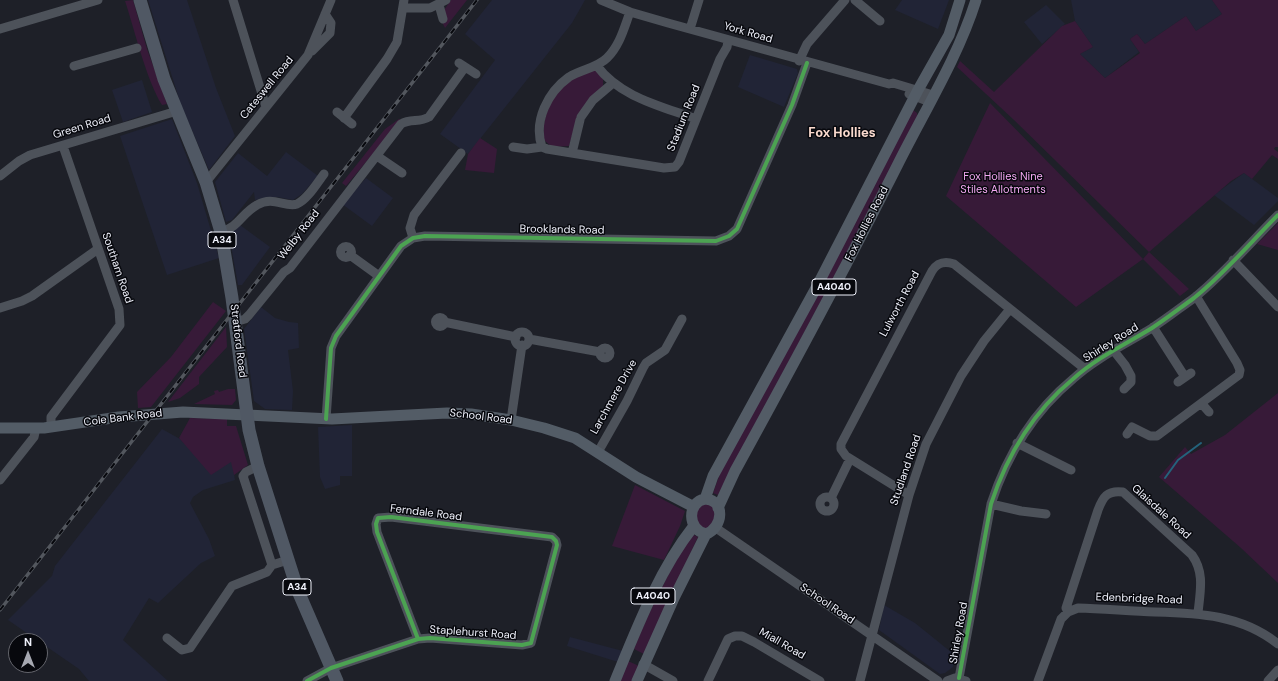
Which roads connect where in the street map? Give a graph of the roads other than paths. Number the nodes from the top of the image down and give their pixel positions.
1 (98, 0) edge
2 (140, 0) edge
3 (233, 0) edge
4 (324, 0) edge
5 (331, 0) edge
6 (601, 0) edge
7 (699, 0) edge
8 (845, 0) edge
9 (855, 0) edge
10 (960, 0) edge
11 (976, 0) edge
12 (442, 2) edge
13 (404, 4) edge
14 (326, 12) junction
15 (630, 12) junction
16 (443, 19) dead end
17 (880, 21) dead end
18 (0, 29) edge
19 (690, 29) junction
20 (728, 40) junction
21 (137, 48) dead end
22 (803, 62) junction
23 (74, 66) dead end
24 (597, 66) junction
25 (476, 74) dead end
26 (612, 84) junction
27 (917, 93) junction
28 (932, 99) junction
29 (266, 107) junction
30 (176, 111) junction
31 (696, 119) junction
32 (352, 124) dead end
33 (63, 146) junction
34 (513, 147) dead end
35 (542, 147) junction
36 (461, 152) dead end
37 (572, 153) junction
38 (376, 156) junction
39 (402, 173) dead end
40 (324, 174) dead end
41 (0, 176) edge
42 (206, 182) junction
43 (1278, 214) edge
44 (221, 232) junction
45 (413, 238) junction
46 (98, 249) junction
47 (350, 255) dead end
48 (1233, 260) junction
49 (380, 276) junction
50 (1196, 296) junction
51 (1278, 307) edge
52 (0, 308) edge
53 (1010, 309) junction
54 (682, 319) dead end
55 (235, 320) junction
56 (444, 322) dead end
57 (1153, 327) junction
58 (516, 337) junction
59 (529, 339) junction
60 (522, 346) junction
61 (1114, 351) junction
62 (600, 352) dead end
63 (1085, 369) junction
64 (1184, 377) dead end
65 (1124, 389) dead end
66 (1202, 404) junction
67 (1209, 412) dead end
68 (246, 414) junction
69 (326, 419) junction
70 (511, 420) junction
71 (51, 427) junction
72 (0, 428) edge
73 (36, 428) junction
74 (1127, 434) dead end
75 (1017, 443) junction
76 (598, 452) junction
77 (850, 459) junction
78 (258, 466) junction
79 (1071, 471) dead end
80 (0, 480) edge
81 (909, 495) junction
82 (831, 498) dead end
83 (705, 499) junction
84 (991, 504) junction
85 (694, 507) junction
86 (718, 508) junction
87 (1046, 514) dead end
88 (694, 527) junction
89 (716, 528) junction
90 (706, 534) junction
91 (552, 537) joint
92 (288, 560) junction
93 (272, 565) junction
94 (1068, 612) junction
95 (1198, 613) junction
96 (872, 634) junction
97 (167, 638) dead end
98 (418, 639) junction
99 (1278, 644) edge
100 (626, 656) junction
101 (643, 664) junction
102 (331, 668) junction
103 (1278, 670) edge
104 (962, 680) edge
105 (307, 681) edge
106 (337, 681) edge
107 (615, 681) edge
108 (637, 681) edge
109 (673, 681) edge
110 (708, 681) edge
111 (820, 681) edge
112 (860, 681) edge
113 (938, 681) edge
114 (947, 681) edge
115 (1038, 681) edge
116 (1268, 681) edge

1 - 18 street
2 - 30 highway, Stratford Road / A34
3 - 29 street
4 - 14 street
5 - 14 street, Cateswell Road
6 - 15 street, York Road
7 - 19 street
8 - 22 street, Brooklands Road
9 - 17 street
10 - 27 main road, Fox Hollies Road / A4040
11 - 28 main road, Fox Hollies Road / A4040
12 - 13 street
12 - 16 street
13 - 32 street
14 - 29 street, Cateswell Road
15 - 19 street, York Road
15 - 24 street
19 - 20 street, York Road
20 - 22 street, York Road
20 - 31 street, Stadium Road
21 - 23 street
22 - 27 street, York Road
22 - 45 street, Brooklands Road
24 - 26 street
24 - 35 street
25 - 38 street, Welby Road
26 - 31 street
26 - 37 street
27 - 28 street, York Road
27 - 83 main road, Fox Hollies Road / A4040
28 - 86 main road, Fox Hollies Road / A4040
29 - 42 street, Cateswell Road
30 - 33 street, Green Road
30 - 42 highway, Stratford Road / A34
31 - 37 street, Stadium Road
33 - 41 street, Green Road
33 - 46 street, Southam Road
34 - 35 street, Stadium Road
35 - 37 street, Stadium Road
36 - 45 street
38 - 39 street
38 - 55 street, Welby Road
40 - 44 street
42 - 44 highway, Stratford Road / A34
43 - 48 street, Shirley Road
44 - 55 highway, Stratford Road / A34
45 - 49 street
46 - 52 street
46 - 71 street, Southam Road
47 - 49 street
48 - 50 street, Shirley Road
48 - 51 street
49 - 69 street
50 - 57 street, Shirley Road
50 - 66 street
53 - 63 street, Lulworth Road
53 - 77 street, Lulworth Road
53 - 81 street, Studland Road
54 - 76 street, Larchmere Drive
55 - 68 highway, Stratford Road / A34
56 - 58 street
57 - 61 street, Shirley Road
57 - 64 street
58 - 59 street
58 - 60 street
59 - 60 street
59 - 62 street
60 - 70 street
61 - 63 street, Shirley Road
61 - 65 street, Shirley Road
63 - 75 street, Shirley Road
66 - 67 street
66 - 74 street
68 - 69 main road, School Road
68 - 71 main road, Cole Bank Road
68 - 78 highway, Stratford Road / A34
69 - 70 main road, School Road
70 - 76 main road, School Road
71 - 73 main road, Cole Bank Road
72 - 73 main road, Cole Bank Road
73 - 80 street
75 - 79 street
75 - 84 street, Shirley Road
76 - 85 main road, School Road
77 - 81 street
77 - 82 street
78 - 92 highway, Stratford Road / A34
78 - 93 street
81 - 96 street, Studland Road
83 - 85 main road
83 - 86 main road
84 - 87 street
84 - 104 street, Shirley Road
85 - 88 main road
86 - 89 main road
88 - 90 main road
88 - 100 main road, A4040
89 - 90 main road
89 - 96 street, School Road
90 - 101 main road, A4040
91 - 98 street, Staplehurst Road
91 - 98 street, Ferndale Road
92 - 93 street
92 - 102 highway, Stratford Road / A34
93 - 97 street
94 - 95 street, Edenbridge Road
94 - 95 street, Glaisdale Road
94 - 115 street
95 - 99 street, Edenbridge Road
96 - 112 street
96 - 113 street, School Road
98 - 102 street, Staplehurst Road
100 - 101 main road
100 - 107 main road, A4040
101 - 108 main road, A4040
101 - 109 street
102 - 105 street, Staplehurst Road
102 - 106 highway, Stratford Road / A34
103 - 116 street
104 - 114 street, Shirley Road
110 - 111 street, Miall Road

